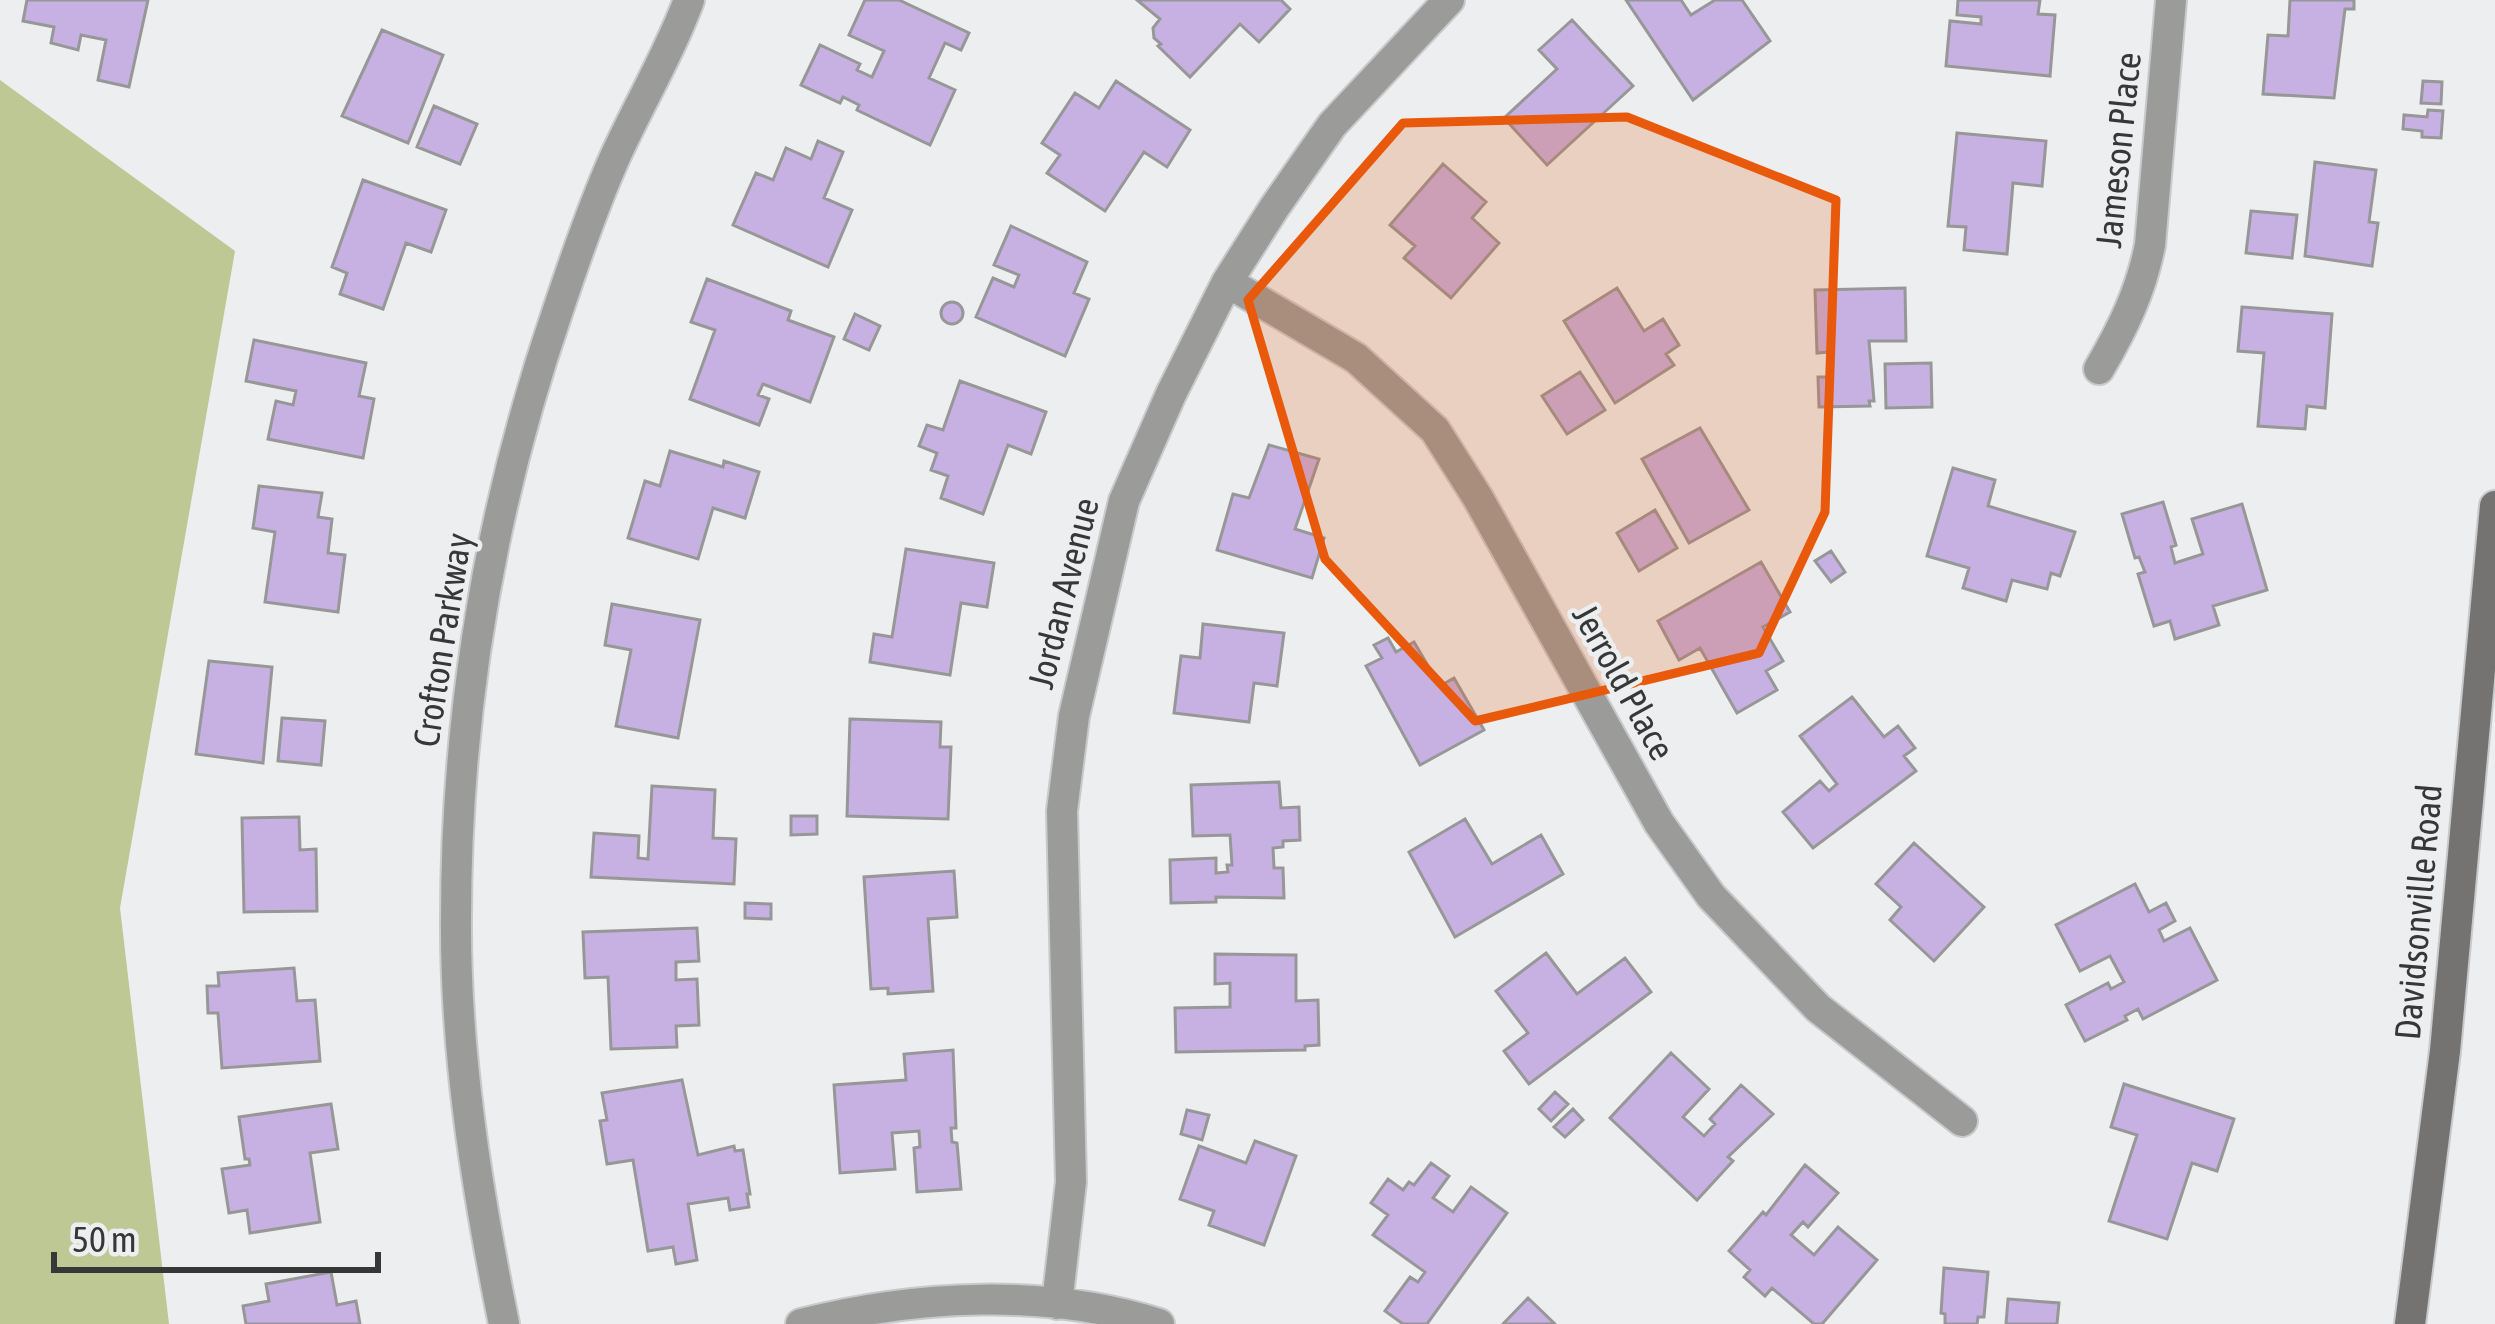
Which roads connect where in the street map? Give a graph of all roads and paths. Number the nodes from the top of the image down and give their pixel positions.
1 (689, 0) edge
2 (1449, 0) edge
3 (2171, 0) edge
4 (1227, 282) junction
5 (2099, 369) dead end
6 (2495, 506) edge
7 (1962, 1121) dead end
8 (1057, 1304) junction
9 (504, 1324) edge
10 (801, 1324) edge
11 (1159, 1324) edge
12 (2410, 1324) edge

1 - 9 street, Crofton Parkway
2 - 4 street, Jordan Avenue
3 - 5 street, Jameson Place
4 - 7 street, Jerrold Place
4 - 8 street, Jordan Avenue
6 - 12 main road, Davidsonville Road
8 - 10 street
8 - 11 street

